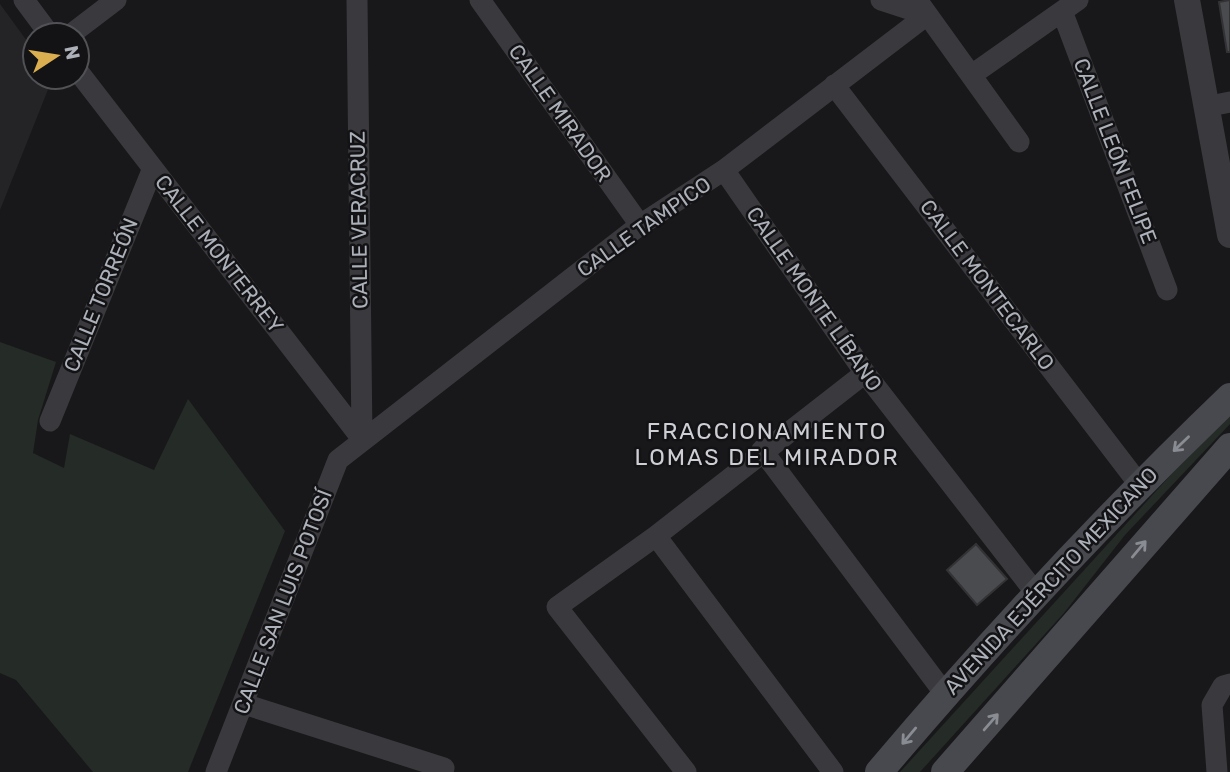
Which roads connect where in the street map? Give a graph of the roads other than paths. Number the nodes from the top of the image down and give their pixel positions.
1 (24, 0) edge
2 (116, 0) edge
3 (356, 0) edge
4 (480, 0) edge
5 (881, 0) edge
6 (1189, 0) edge
7 (1070, 6) edge
8 (922, 7) edge
9 (40, 21) edge
10 (88, 21) edge
11 (973, 74) junction
12 (834, 85) junction
13 (91, 88) edge
14 (1217, 105) edge
15 (1019, 142) dead end
16 (153, 169) junction
17 (724, 170) junction
18 (640, 225) junction
19 (1230, 236) edge
20 (1167, 290) dead end
21 (865, 373) junction
22 (1230, 397) edge
23 (50, 421) dead end
24 (362, 439) junction
25 (1230, 447) edge
26 (762, 450) junction
27 (1139, 484) junction
28 (656, 536) junction
29 (1035, 592) junction
30 (1230, 684) edge
31 (945, 694) junction
32 (244, 704) junction
33 (444, 768) dead end
34 (216, 772) edge
35 (686, 772) edge
36 (833, 772) edge
37 (879, 772) edge
38 (945, 772) edge
39 (1217, 772) edge

1 - 9 street
2 - 10 street
3 - 24 street, CALLE VERACRUZ
4 - 18 street, CALLE MIRADOR
5 - 8 street
6 - 14 street
7 - 11 street
7 - 20 street, CALLE LEÓN FELIPE
8 - 11 street
8 - 12 street, CALLE TAMPICO
11 - 15 street
12 - 17 street, CALLE TAMPICO
12 - 27 street, CALLE MONTECARLO
13 - 16 street, CALLE MONTERREY
14 - 19 street
16 - 23 street, CALLE TORREÓN
16 - 24 street, CALLE MONTERREY
17 - 18 street, CALLE TAMPICO
17 - 21 street, CALLE MONTE LÍBANO
18 - 24 street, CALLE TAMPICO
21 - 26 street
21 - 29 street, CALLE MONTE LÍBANO
22 -> 27 main road, AVENIDA EJÉRCITO MEXICANO
24 - 32 street, CALLE SAN LUIS POTOSÍ
38 -> 25 main road, AVENIDA EJÉRCITO MEXICANO
26 - 28 street
26 - 31 street
27 - 29 main road, AVENIDA EJÉRCITO MEXICANO
28 - 35 street
28 - 36 street
29 - 31 main road, AVENIDA EJÉRCITO MEXICANO
30 - 39 street
31 -> 37 main road, AVENIDA EJÉRCITO MEXICANO
32 - 33 street
32 - 34 street, CALLE SAN LUIS POTOSÍ

